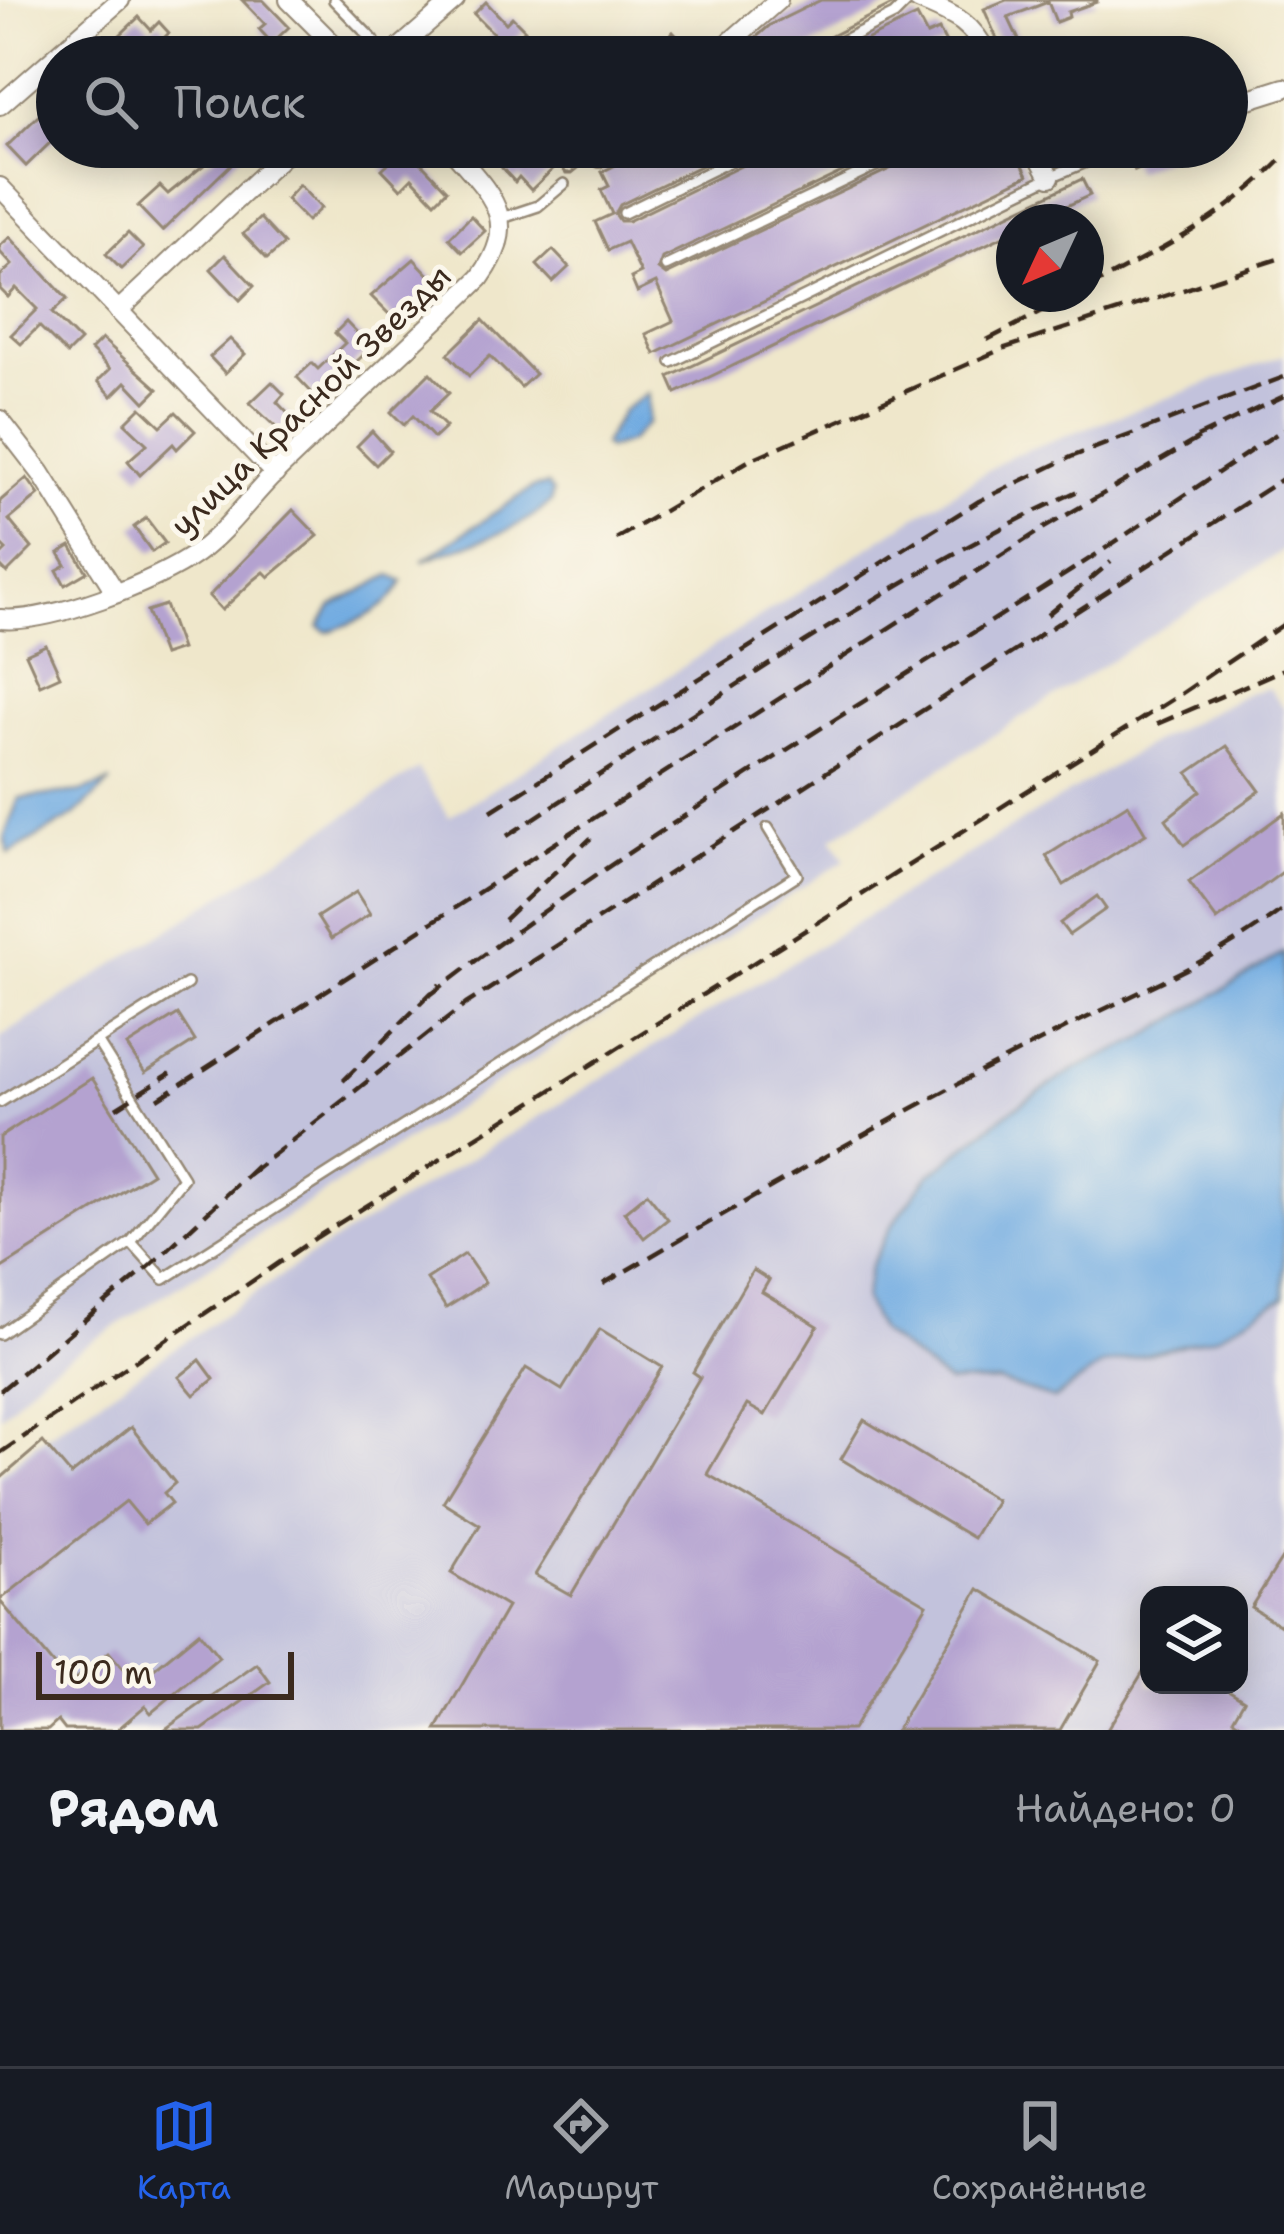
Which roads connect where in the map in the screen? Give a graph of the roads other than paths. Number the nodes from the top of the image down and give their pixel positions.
1 (120, 0) edge
2 (289, 0) edge
3 (334, 0) edge
4 (455, 0) edge
5 (778, 0) edge
6 (908, 0) edge
7 (918, 0) edge
8 (958, 5) edge
9 (79, 36) edge
10 (325, 36) edge
11 (369, 36) edge
12 (413, 36) edge
13 (737, 36) edge
14 (852, 36) edge
15 (977, 36) edge
16 (36, 74) edge
17 (1284, 88) edge
18 (1248, 99) edge
19 (0, 105) edge
20 (270, 168) edge
21 (468, 168) edge
22 (716, 168) edge
23 (871, 168) edge
24 (1044, 168) edge
25 (1071, 168) edge
26 (1049, 177) junction
27 (564, 184) dead end
28 (0, 187) edge
29 (624, 213) dead end
30 (501, 227) junction
31 (666, 266) dead end
32 (118, 311) junction
33 (672, 362) dead end
34 (0, 420) edge
35 (275, 474) junction
36 (116, 592) junction
37 (0, 619) edge
38 (768, 828) dead end
39 (187, 984) dead end
40 (97, 1041) junction
41 (0, 1102) edge
42 (130, 1242) junction
43 (0, 1334) edge

1 - 9 street
2 - 10 street
3 - 11 lane
4 - 12 street
5 - 13 street
6 - 14 lane
7 - 8 street
8 - 15 street
16 - 19 street
17 - 18 street
20 - 32 street
21 - 30 street
22 - 29 lane
23 - 31 lane
24 - 26 street
25 - 26 lane
26 - 33 lane
27 - 30 lane
28 - 32 street
30 - 35 street, улица Красной Звезды
32 - 35 street
34 - 36 street
35 - 36 street, улица Красной Звезды
36 - 37 street, улица Красной Звезды
38 - 42 lane
39 - 40 lane
40 - 41 lane
40 - 42 lane
42 - 43 lane

